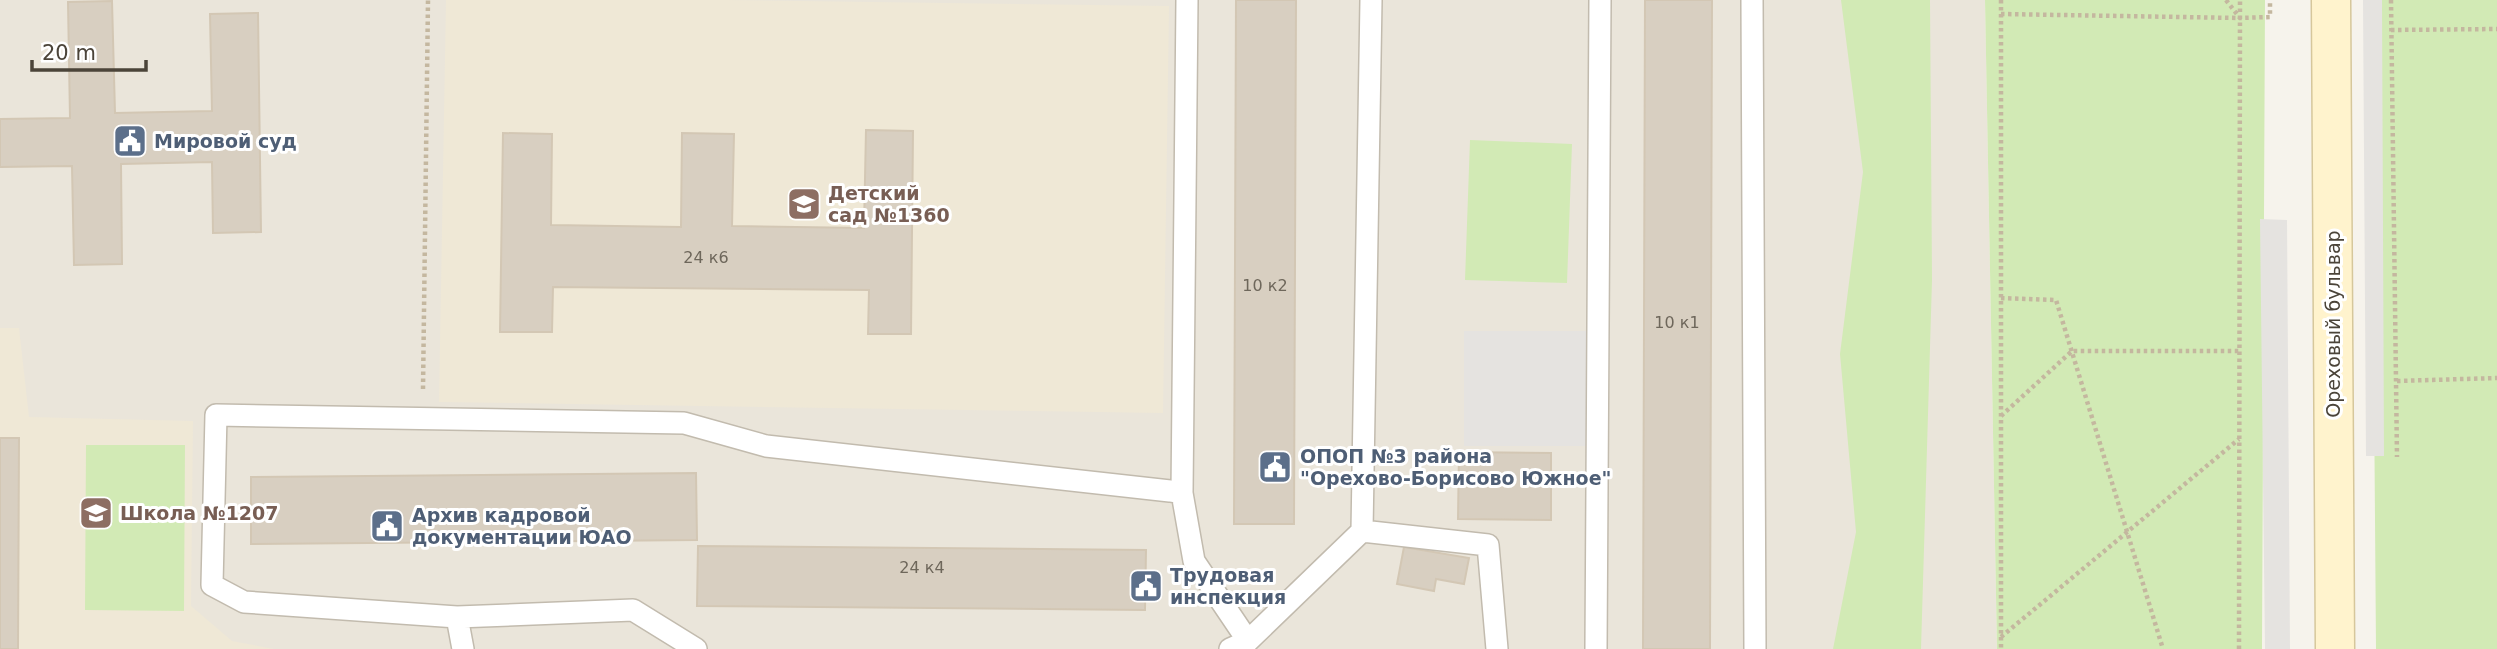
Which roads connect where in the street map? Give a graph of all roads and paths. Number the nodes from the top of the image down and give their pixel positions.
1 (428, 0) edge
2 (1187, 0) edge
3 (1371, 0) edge
4 (1600, 0) edge
5 (1752, 0) edge
6 (2001, 0) edge
7 (2226, 0) edge
8 (2240, 0) edge
9 (2270, 0) edge
10 (2331, 0) edge
11 (2391, 0) edge
12 (2001, 14) junction
13 (2240, 18) junction
14 (2497, 29) edge
15 (2391, 30) junction
16 (2001, 298) junction
17 (2072, 351) junction
18 (2240, 351) junction
19 (2497, 378) edge
20 (2397, 381) junction
21 (2001, 416) junction
22 (423, 418) junction
23 (2240, 438) junction
24 (2397, 457) dead end
25 (1182, 493) junction
26 (1362, 531) junction
27 (2128, 532) junction
28 (457, 617) junction
29 (2001, 637) junction
30 (1239, 645) edge
31 (463, 649) edge
32 (696, 649) edge
33 (1497, 649) edge
34 (1596, 649) edge
35 (1755, 649) edge
36 (2001, 649) edge
37 (2163, 649) edge
38 (2239, 649) edge
39 (2335, 649) edge

1 - 22 path
2 - 25 lane
3 - 26 lane
4 - 34 lane
5 - 35 lane
6 - 12 path
7 - 13 path
8 - 13 path
9 - 13 path
10 - 39 main road, Ореховый бульвар
11 - 15 path
12 - 13 path
12 - 16 path
13 - 18 path
14 - 15 path
15 - 20 path
16 - 17 path
16 - 21 path
17 - 18 path
17 - 21 path
17 - 27 path
18 - 23 path
19 - 20 path
20 - 24 path
21 - 29 path
22 - 25 lane
22 - 28 lane
23 - 27 path
23 - 38 path
25 - 30 lane
26 - 30 lane
26 - 33 lane
27 - 29 path
27 - 37 path
28 - 31 lane
28 - 32 lane
29 - 36 path

